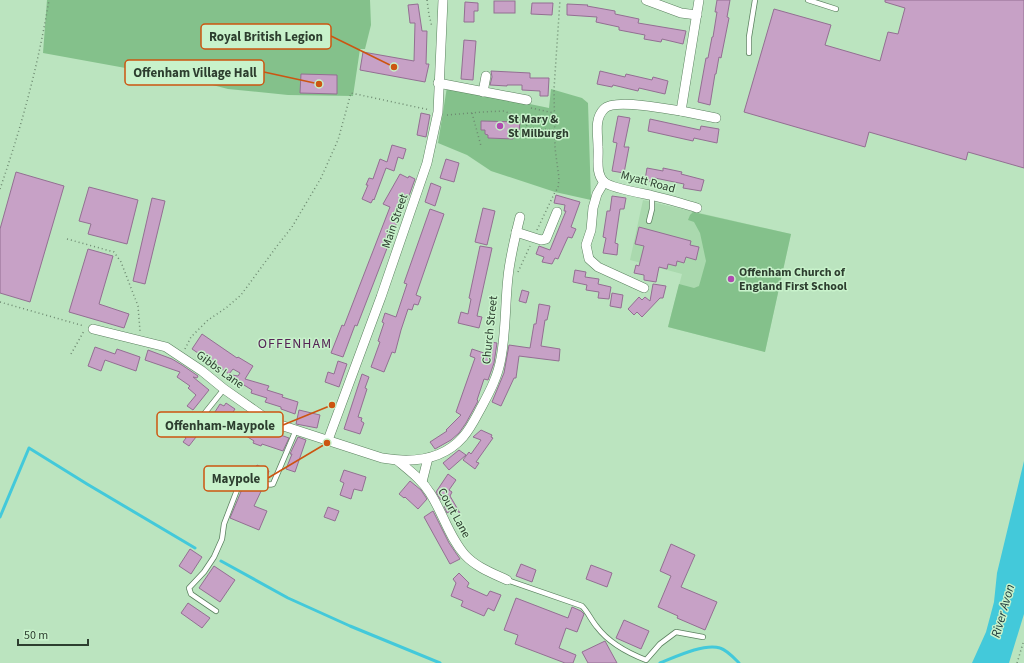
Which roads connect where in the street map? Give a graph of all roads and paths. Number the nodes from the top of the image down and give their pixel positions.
1 (49, 0) edge
2 (443, 0) edge
3 (560, 0) edge
4 (646, 0) edge
5 (699, 0) edge
6 (755, 0) edge
7 (808, 0) edge
8 (836, 9) dead end
9 (697, 16) junction
10 (749, 53) dead end
11 (486, 76) dead end
12 (438, 83) junction
13 (483, 92) junction
14 (527, 100) dead end
15 (681, 111) junction
16 (438, 113) junction
17 (472, 113) junction
18 (716, 118) dead end
19 (554, 130) junction
20 (481, 146) dead end
21 (604, 182) junction
22 (0, 189) edge
23 (652, 196) junction
24 (697, 208) dead end
25 (557, 212) dead end
26 (520, 217) dead end
27 (649, 221) dead end
28 (516, 232) junction
29 (534, 237) junction
30 (67, 239) dead end
31 (517, 274) dead end
32 (644, 288) dead end
33 (0, 302) edge
34 (93, 329) dead end
35 (141, 340) junction
36 (71, 354) dead end
37 (181, 357) junction
38 (224, 389) junction
39 (200, 419) dead end
40 (296, 430) junction
41 (328, 440) junction
42 (428, 458) junction
43 (398, 461) junction
44 (422, 482) junction
45 (507, 580) joint
46 (216, 611) dead end
47 (703, 637) dead end
48 (1024, 640) edge
49 (1017, 663) edge

1 - 22 path
2 - 12 street, Main Street
3 - 19 path
4 - 9 street
5 - 9 street
6 - 10 lane
7 - 8 lane
9 - 15 street
11 - 13 street
12 - 13 street
12 - 16 street, Main Street
13 - 14 street
15 - 18 street, Myatt Road
15 - 21 street, Myatt Road
16 - 17 path
16 - 37 path
16 - 41 street, Main Street
17 - 19 path
17 - 20 path
19 - 29 path
21 - 23 street, Myatt Road
21 - 32 street
23 - 24 street, Myatt Road
23 - 27 lane
25 - 29 street
26 - 28 street, Church Street
28 - 29 street
28 - 42 street, Church Street
29 - 31 path
30 - 35 path
33 - 36 path
34 - 35 street, Gibbs Lane
35 - 37 street, Gibbs Lane
37 - 38 street, Gibbs Lane
38 - 39 lane
38 - 40 street, Gibbs Lane
40 - 41 street, Gibbs Lane
40 - 46 lane
41 - 43 street, Church Street
42 - 43 street, Church Street
42 - 44 street, Court Lane
43 - 44 street, Court Lane
44 - 45 street, Court Lane
45 - 47 lane
48 - 49 path

